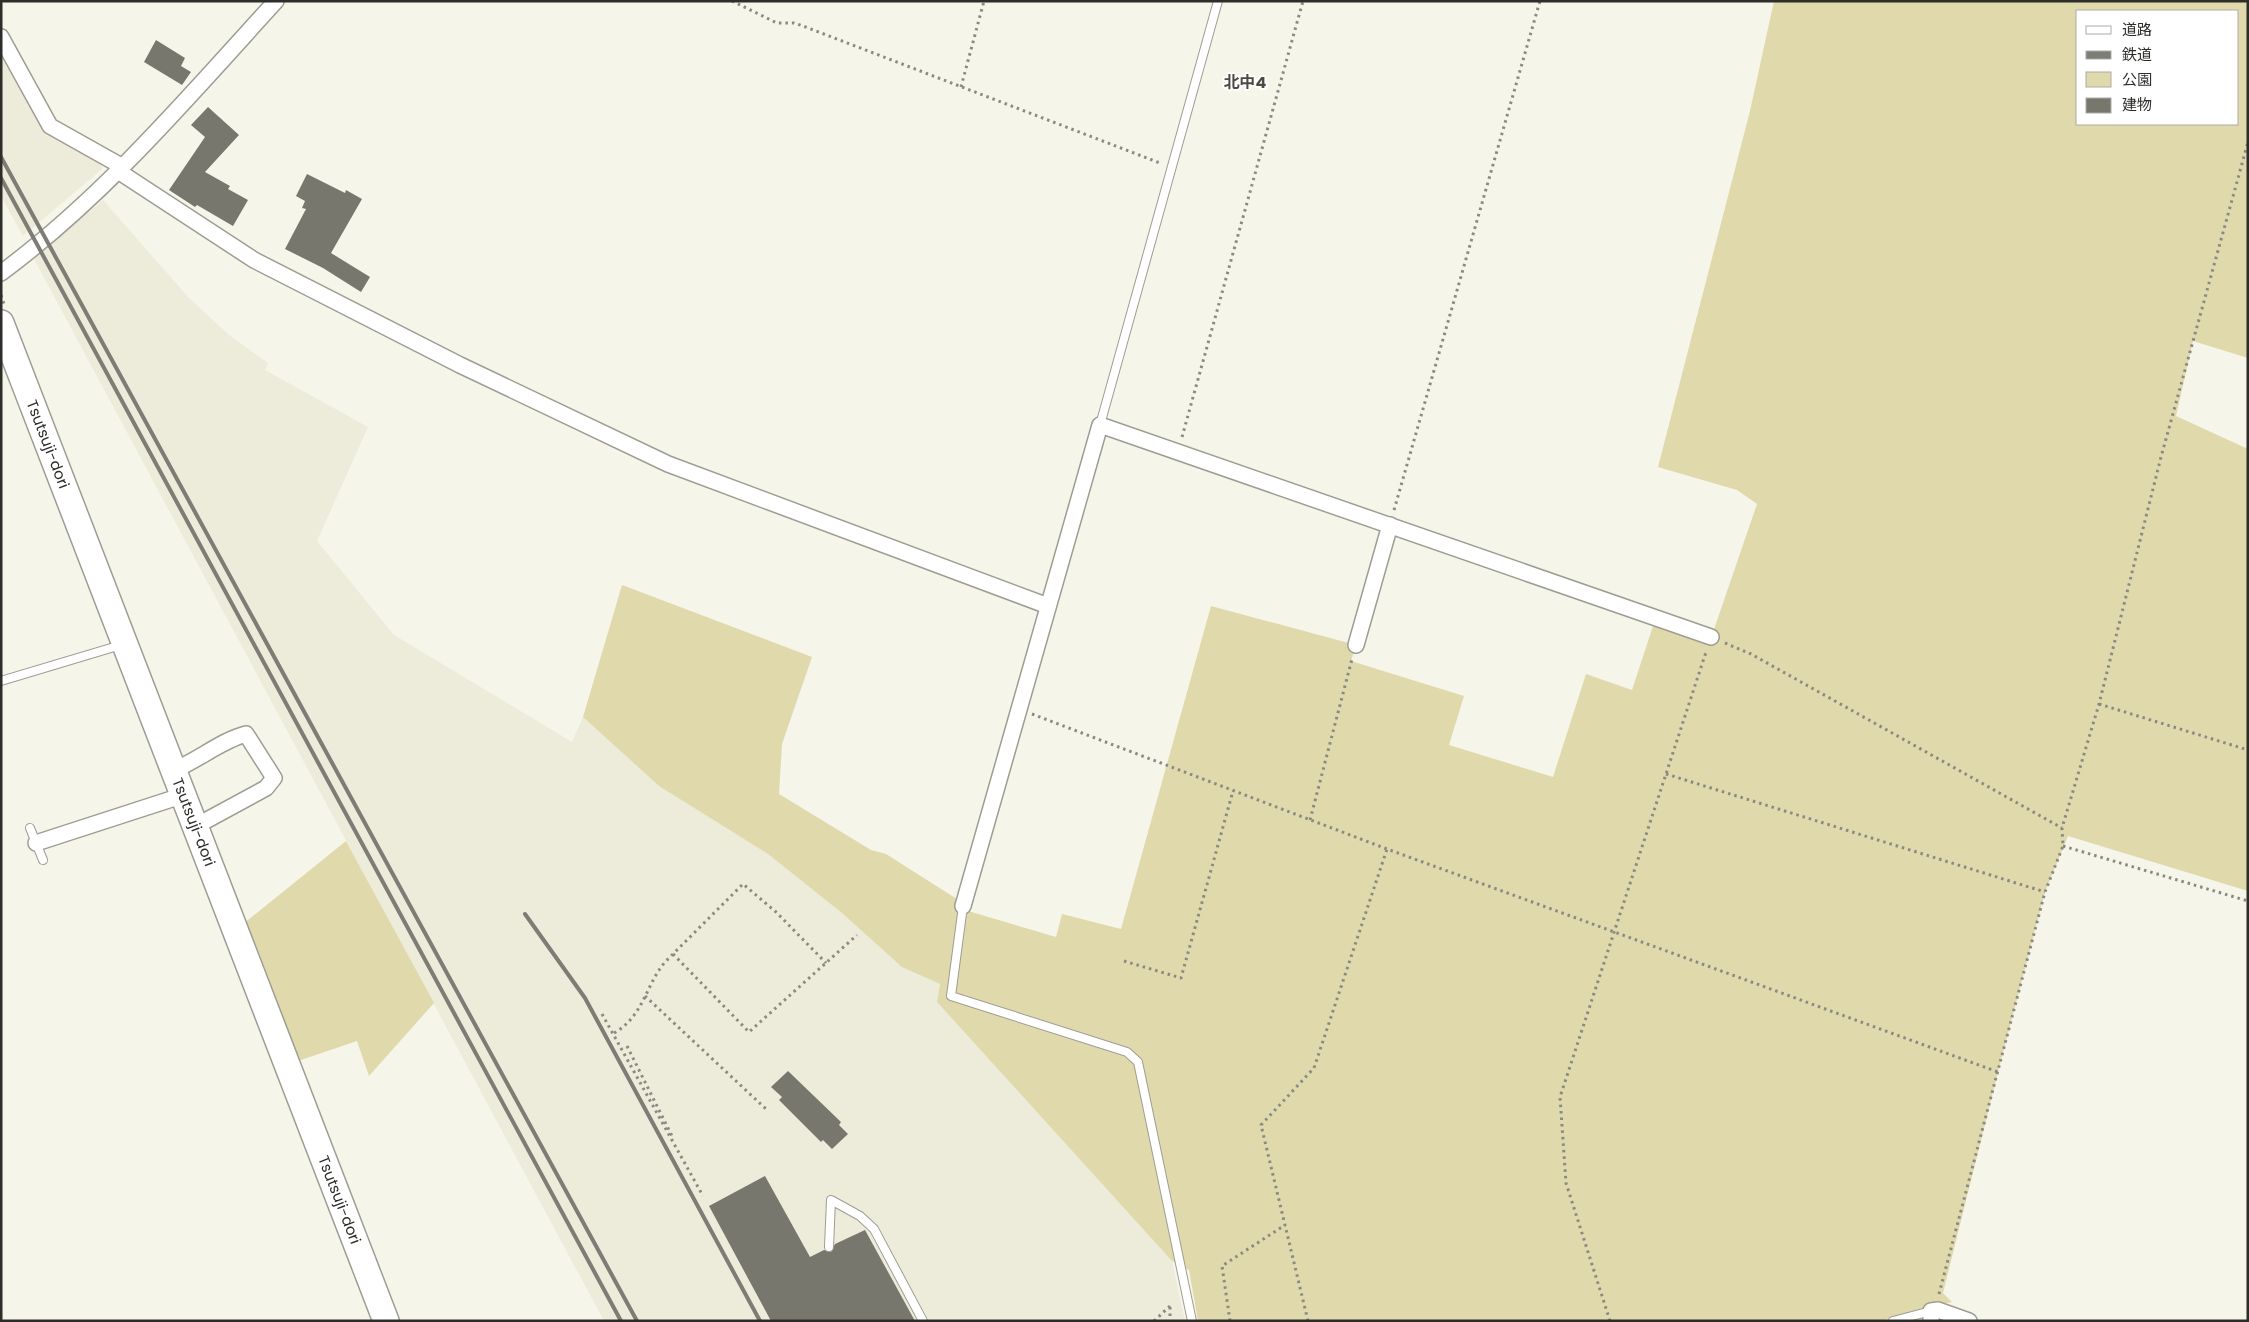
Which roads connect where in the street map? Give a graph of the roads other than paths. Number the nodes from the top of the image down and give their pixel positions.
1 (276, 1) edge
2 (1218, 1) edge
3 (1, 37) edge
4 (121, 169) junction
5 (1, 272) edge
6 (1, 323) edge
7 (1100, 425) junction
8 (1390, 525) junction
9 (1048, 606) junction
10 (1711, 637) road end
11 (125, 644) junction
12 (1356, 645) road end
13 (1, 681) edge
14 (174, 770) junction
15 (184, 795) junction
16 (196, 826) junction
17 (30, 828) dead end
18 (36, 843) junction
19 (43, 860) dead end
20 (963, 906) joint
21 (829, 1247) dead end
22 (1933, 1314) edge
23 (386, 1321) edge
24 (923, 1321) edge
25 (1192, 1321) edge
26 (1893, 1321) edge
27 (1969, 1321) edge

1 - 4 street
2 - 7 lane
3 - 4 street
4 - 5 street
4 - 9 street
6 - 11 main road, Tsutsuji-dori
7 - 8 street
7 - 9 street
8 - 10 street
8 - 12 street
9 - 20 street
11 - 13 lane
11 - 14 main road, Tsutsuji-dori
14 - 15 main road, Tsutsuji-dori
14 - 16 street
15 - 16 main road, Tsutsuji-dori
15 - 18 street
16 - 23 main road, Tsutsuji-dori
17 - 18 lane
18 - 19 lane
20 - 25 lane
21 - 24 lane
22 - 26 lane
22 - 27 street

